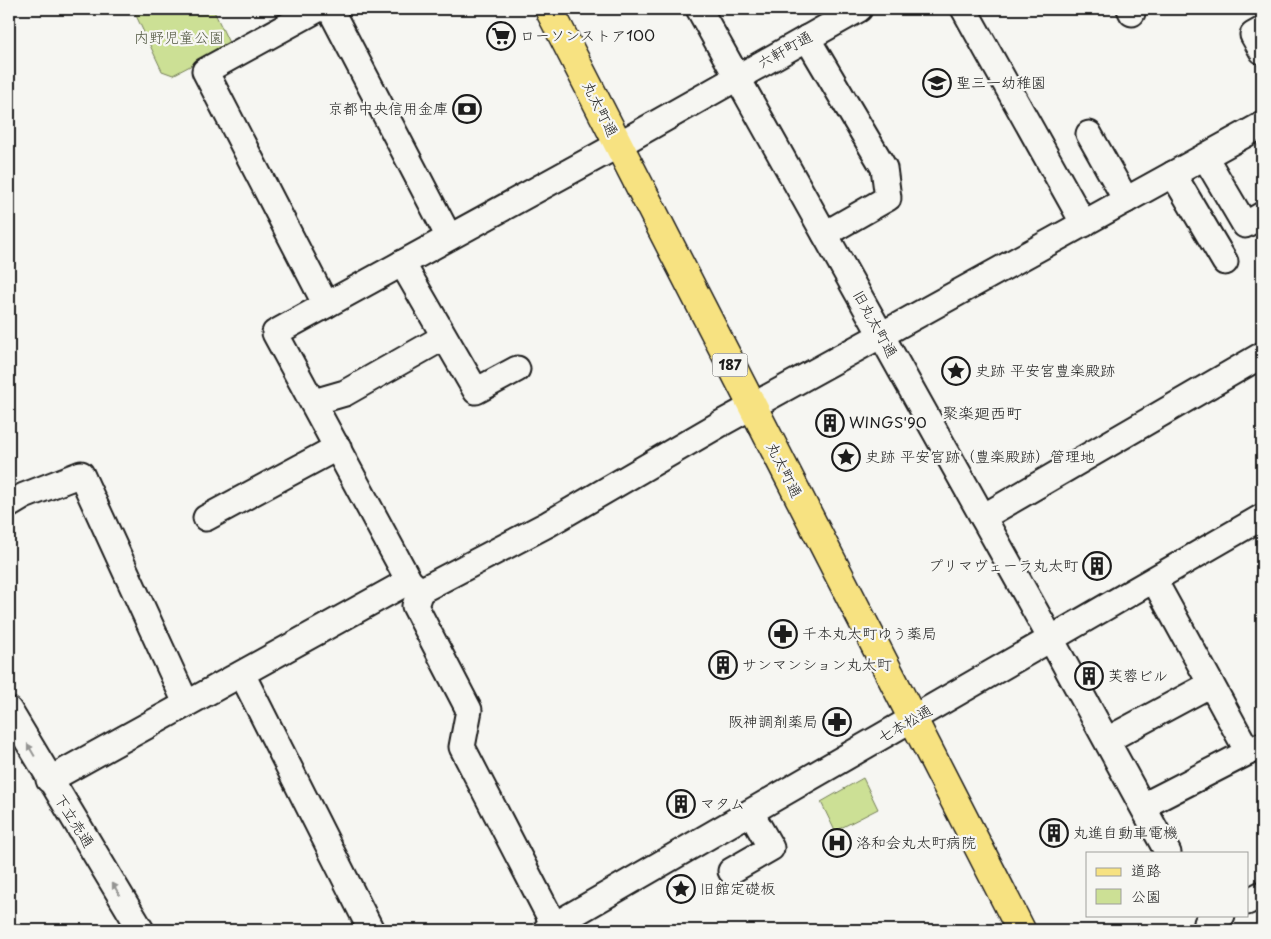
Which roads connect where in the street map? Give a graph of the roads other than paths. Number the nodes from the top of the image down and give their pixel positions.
1 (318, 9) edge
2 (330, 9) edge
3 (549, 9) edge
4 (699, 9) edge
5 (858, 9) edge
6 (964, 9) edge
7 (1262, 30) edge
8 (807, 38) junction
9 (1262, 51) edge
10 (737, 77) junction
11 (1262, 125) edge
12 (1089, 134) dead end
13 (618, 145) junction
14 (1205, 156) junction
15 (1173, 174) junction
16 (1126, 200) junction
17 (1262, 215) edge
18 (1084, 224) junction
19 (825, 234) junction
20 (449, 237) junction
21 (1225, 262) dead end
22 (402, 263) junction
23 (326, 305) junction
24 (881, 335) junction
25 (444, 337) junction
26 (1262, 355) edge
27 (517, 369) dead end
28 (314, 402) junction
29 (751, 406) junction
30 (338, 447) junction
31 (9, 505) edge
32 (983, 517) junction
33 (1262, 517) edge
34 (206, 518) dead end
35 (1154, 580) junction
36 (414, 586) junction
37 (1051, 638) junction
38 (242, 674) junction
39 (1211, 684) junction
40 (186, 703) junction
41 (9, 710) edge
42 (912, 720) junction
43 (1107, 740) junction
44 (1255, 749) edge
45 (49, 780) junction
46 (1142, 806) junction
47 (751, 813) junction
48 (1167, 852) edge
49 (731, 871) dead end
50 (1262, 894) edge
51 (1248, 901) edge
52 (550, 928) edge
53 (141, 930) edge
54 (371, 930) edge
55 (1021, 930) edge

1 - 23 street
2 - 20 street
3 - 13 main road, 丸太町通 / 187
4 - 10 street, 旧丸太町通
5 - 8 street, 六軒町通
6 - 18 street
7 - 9 street
8 - 10 street, 六軒町通
8 - 19 street
10 - 13 street, 六軒町通
10 - 19 street, 旧丸太町通
11 - 14 street
12 - 16 street
13 - 20 street, 六軒町通
13 - 29 main road, 丸太町通 / 187
14 - 15 street
14 - 17 street
15 - 16 street
15 - 21 street
16 - 18 street
18 - 24 street
19 - 24 street, 旧丸太町通
20 - 22 street, 六軒町通
22 - 23 street, 六軒町通
22 - 25 street
23 - 28 street, 六軒町通
24 - 29 street
24 - 32 street, 旧丸太町通
25 - 27 street
25 - 28 street
26 - 32 street
28 - 30 street
29 - 36 street
29 - 42 main road, 丸太町通 / 187
30 - 34 street
30 - 36 street
31 - 40 street
32 - 37 street, 旧丸太町通
33 - 35 street, 七本松通
35 - 37 street, 七本松通
35 - 39 street
36 - 38 street
36 - 52 street
37 - 42 street, 七本松通
37 - 43 street, 旧丸太町通
38 - 40 street
38 - 54 street
39 - 43 street
39 - 44 street
40 - 45 street
45 -> 41 street, 下立売通
42 - 47 street, 七本松通
42 - 55 main road, 丸太町通 / 187
43 - 46 street, 旧丸太町通
44 - 46 street
53 -> 45 street, 下立売通
46 - 48 street, 旧丸太町通
47 - 49 street
47 - 52 street, 七本松通
50 - 51 street

